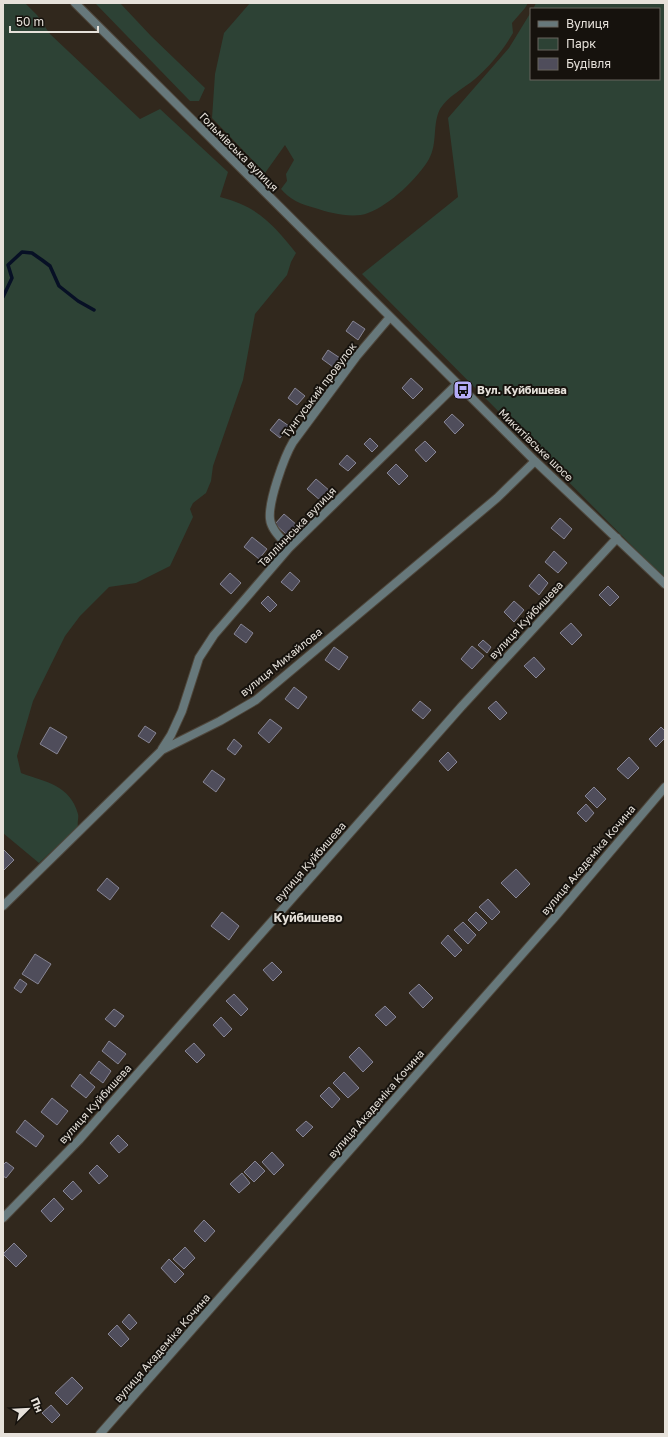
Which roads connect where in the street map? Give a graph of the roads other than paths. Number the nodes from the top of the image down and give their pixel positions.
1 (75, 3) edge
2 (390, 317) junction
3 (457, 384) junction
4 (535, 461) junction
5 (618, 538) junction
6 (289, 548) junction
7 (665, 584) edge
8 (162, 750) junction
9 (665, 787) edge
10 (3, 906) edge
11 (3, 1218) edge
12 (100, 1434) edge

1 - 2 street, Гольмівська вулиця
2 - 3 street, Микитівське шосе
2 - 6 street, Тунгуський провулок
3 - 4 street, Микитівське шосе
3 - 6 street, Талліннська вулиця
4 - 5 street, Микитівське шосе
4 - 8 street, вулиця Михайлова
5 - 7 street, Микитівське шосе
5 - 11 street, вулиця Куйбишева
6 - 8 street, Талліннська вулиця
8 - 10 street, вулиця Михайлова
9 - 12 street, вулиця Академіка Кочина

